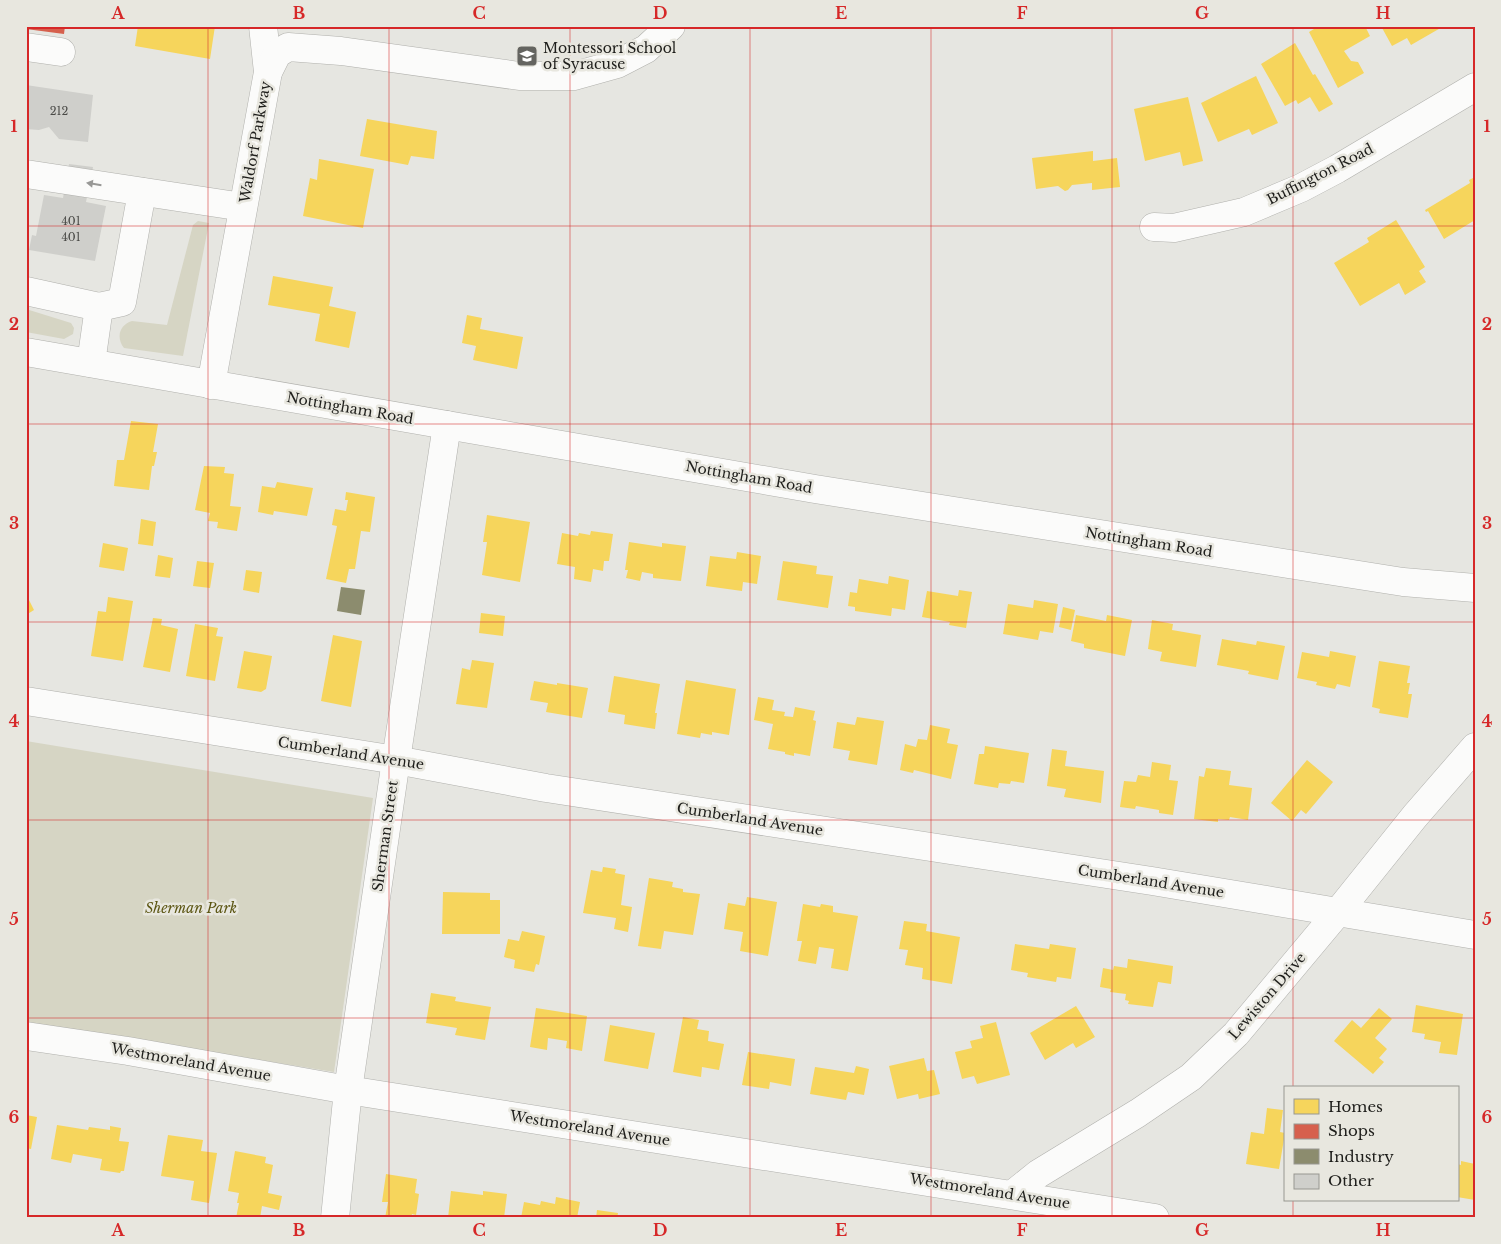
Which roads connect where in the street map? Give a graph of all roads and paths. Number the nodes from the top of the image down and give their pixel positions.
1 (263, 26) edge
2 (671, 26) edge
3 (26, 47) edge
4 (61, 52) dead end
5 (268, 72) junction
6 (1475, 87) edge
7 (26, 174) edge
8 (142, 192) junction
9 (243, 207) junction
10 (1154, 227) dead end
11 (26, 291) edge
12 (99, 307) junction
13 (26, 352) edge
14 (91, 363) junction
15 (212, 385) junction
16 (447, 425) junction
17 (1475, 588) edge
18 (26, 701) edge
19 (1475, 747) edge
20 (396, 760) junction
21 (1338, 912) junction
22 (1475, 935) edge
23 (26, 1036) edge
24 (348, 1090) junction
25 (1013, 1194) junction
26 (335, 1218) edge
27 (1155, 1218) edge

1 - 5 street
2 - 5 street, Waldorf Parkway
3 - 4 street
5 - 9 street, Waldorf Parkway
6 - 10 street, Buffington Road
8 -> 7 street
8 - 9 street
8 - 12 street
9 - 15 street, Waldorf Parkway
11 - 12 street
12 - 14 street
13 - 14 street, Nottingham Road
14 - 15 street, Nottingham Road
15 - 16 street, Nottingham Road
16 - 17 street, Nottingham Road
16 - 20 street, Sherman Street
18 - 20 street, Cumberland Avenue
19 - 21 street, Lewiston Drive
20 - 21 street, Cumberland Avenue
20 - 24 street, Sherman Street
21 - 22 street, Cumberland Avenue
21 - 25 street, Lewiston Drive
23 - 24 street, Westmoreland Avenue
24 - 25 street, Westmoreland Avenue
24 - 26 street, Sherman Street
25 - 27 street, Westmoreland Avenue

